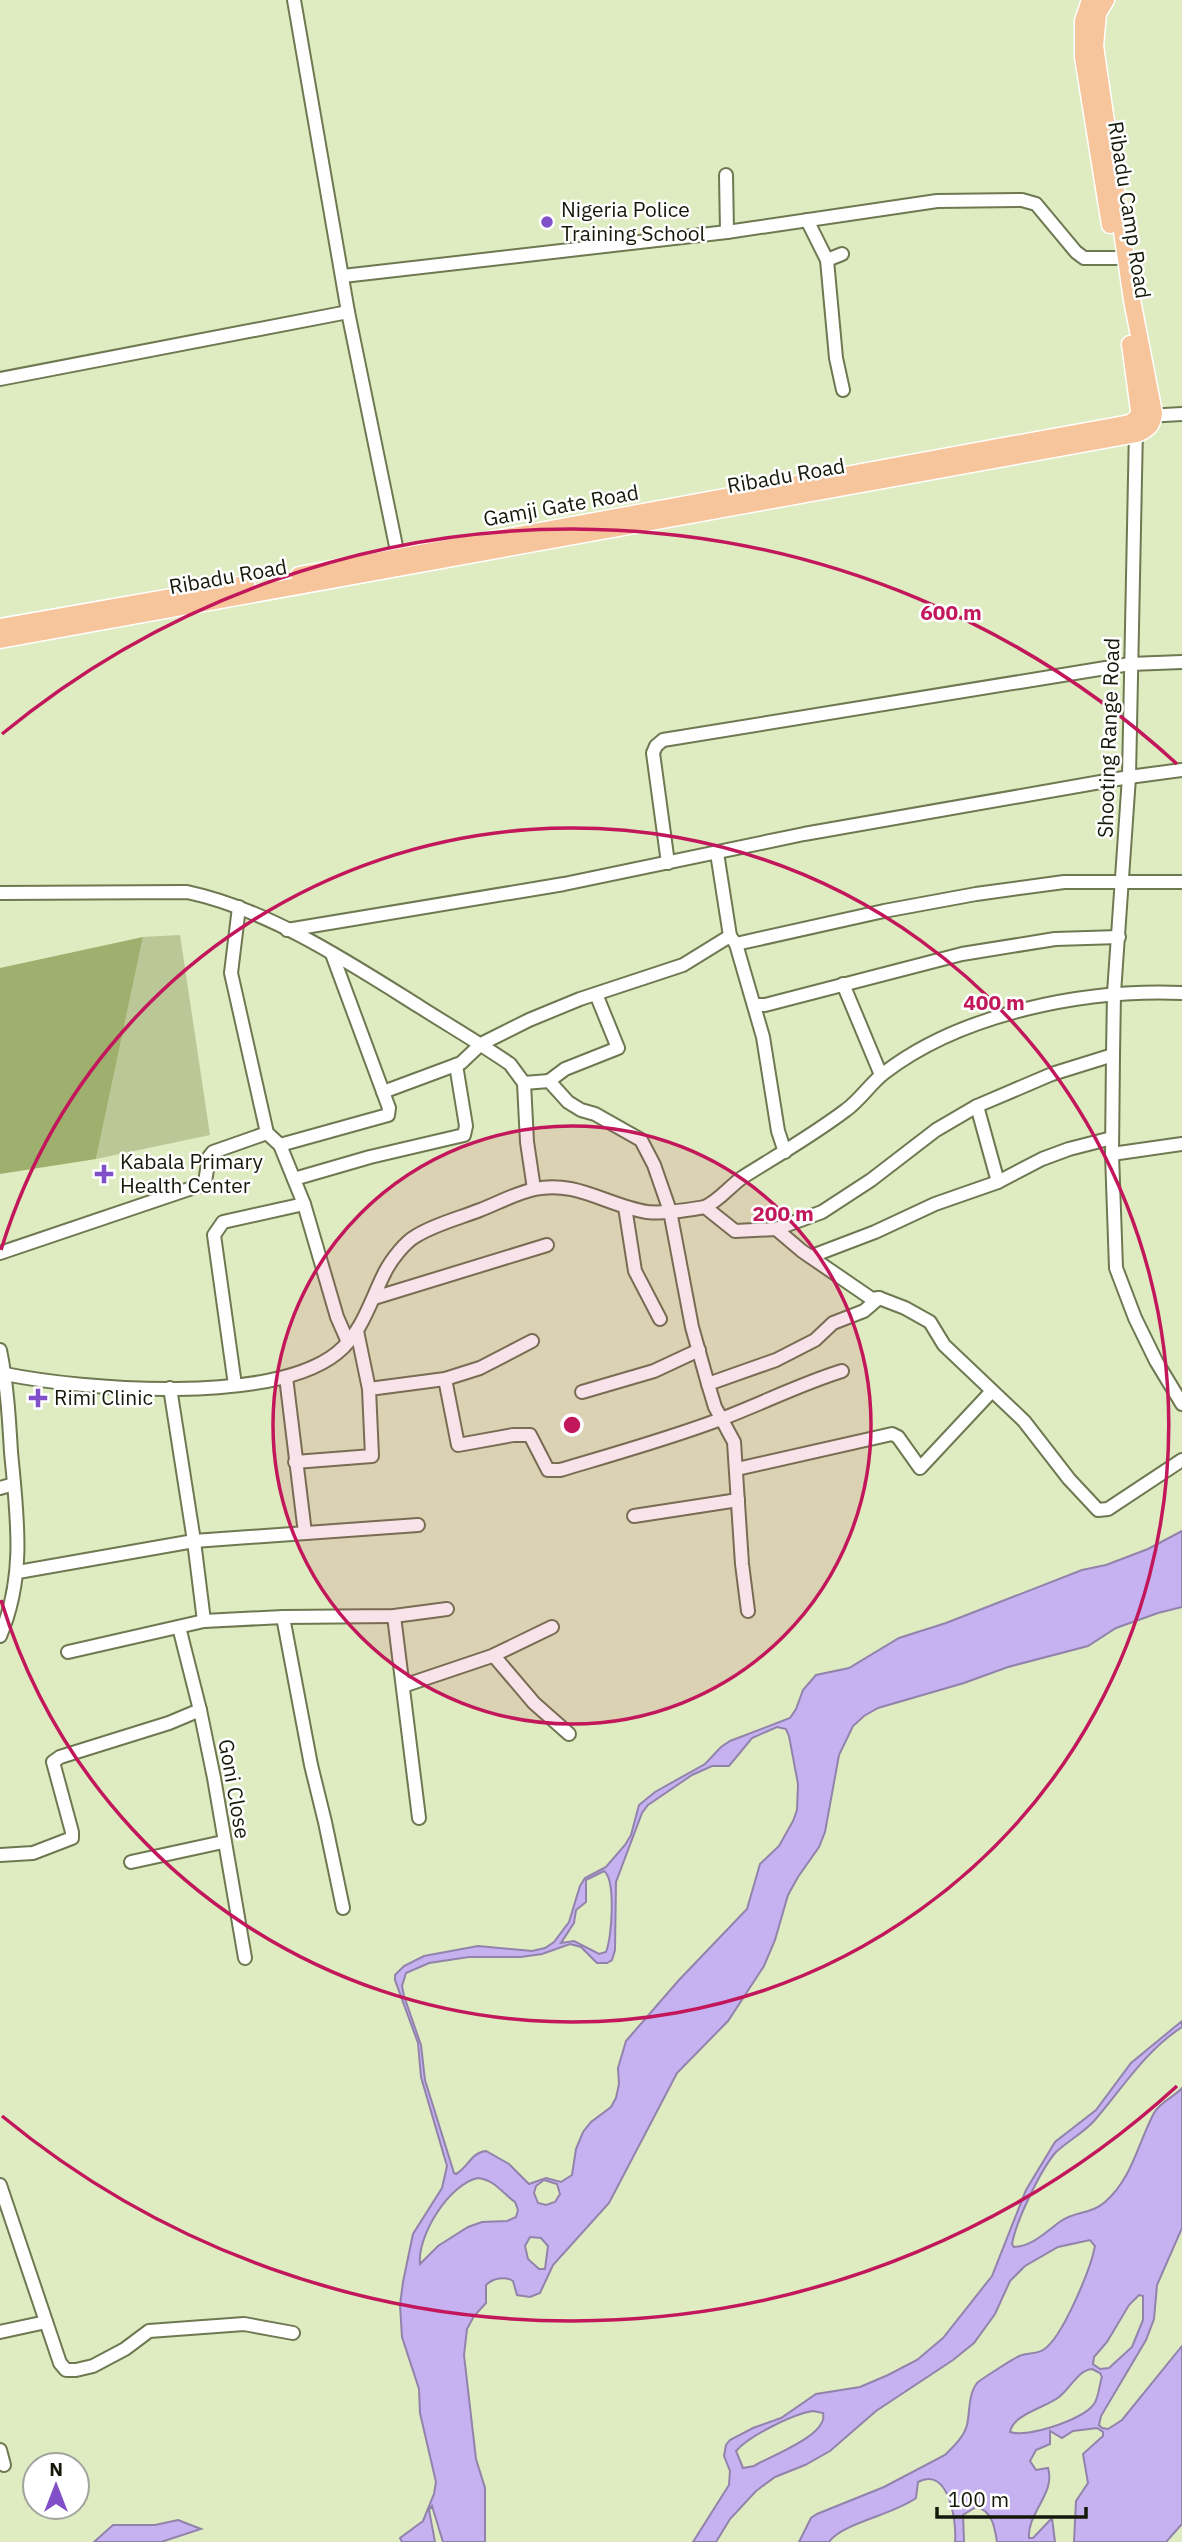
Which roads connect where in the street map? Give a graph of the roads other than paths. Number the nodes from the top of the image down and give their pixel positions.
1 (294, 0) edge
2 (1090, 0) edge
3 (1106, 0) edge
4 (726, 175) dead end
5 (807, 220) junction
6 (727, 232) junction
7 (842, 254) dead end
8 (1116, 258) junction
9 (827, 260) junction
10 (343, 276) junction
11 (348, 312) junction
12 (0, 379) edge
13 (843, 390) dead end
14 (1182, 414) edge
15 (1139, 422) junction
16 (496, 545) junction
17 (398, 556) junction
18 (0, 627) edge
19 (0, 640) edge
20 (1182, 662) edge
21 (1130, 664) junction
22 (1182, 770) edge
23 (1129, 777) junction
24 (717, 853) junction
25 (668, 863) junction
26 (1123, 881) junction
27 (1182, 882) edge
28 (0, 892) edge
29 (239, 907) junction
30 (287, 930) junction
31 (1119, 937) junction
32 (733, 940) junction
33 (332, 954) junction
34 (843, 984) junction
35 (1114, 993) junction
36 (1182, 993) edge
37 (597, 994) junction
38 (754, 1005) junction
39 (481, 1044) junction
40 (1113, 1055) junction
41 (456, 1065) junction
42 (881, 1075) junction
43 (549, 1081) junction
44 (524, 1083) junction
45 (383, 1092) junction
46 (977, 1106) junction
47 (267, 1133) junction
48 (1112, 1138) junction
49 (1182, 1144) edge
50 (280, 1145) junction
51 (785, 1152) junction
52 (1112, 1154) junction
53 (294, 1179) junction
54 (998, 1182) junction
55 (534, 1189) junction
56 (304, 1203) junction
57 (705, 1206) junction
58 (625, 1207) junction
59 (670, 1211) junction
60 (776, 1229) junction
61 (547, 1245) dead end
62 (0, 1254) edge
63 (812, 1256) junction
64 (374, 1298) junction
65 (879, 1298) junction
66 (660, 1319) dead end
67 (357, 1331) junction
68 (533, 1341) dead end
69 (348, 1342) junction
70 (0, 1350) edge
71 (699, 1350) junction
72 (842, 1371) dead end
73 (5, 1374) junction
74 (286, 1377) junction
75 (445, 1379) junction
76 (708, 1384) junction
77 (235, 1385) junction
78 (170, 1388) junction
79 (369, 1389) junction
80 (992, 1391) junction
81 (582, 1392) dead end
82 (1181, 1403) edge
83 (4, 1405) edge
84 (722, 1419) junction
85 (1182, 1460) edge
86 (295, 1462) junction
87 (737, 1469) junction
88 (14, 1484) junction
89 (0, 1488) edge
90 (738, 1500) junction
91 (634, 1516) dead end
92 (418, 1525) dead end
93 (305, 1533) junction
94 (194, 1541) junction
95 (18, 1572) junction
96 (447, 1609) dead end
97 (748, 1611) dead end
98 (394, 1616) junction
99 (283, 1617) junction
100 (204, 1621) junction
101 (179, 1627) junction
102 (552, 1627) dead end
103 (0, 1636) edge
104 (68, 1652) dead end
105 (494, 1656) junction
106 (403, 1686) junction
107 (200, 1710) junction
108 (569, 1734) dead end
109 (419, 1818) dead end
110 (223, 1842) junction
111 (0, 1855) edge
112 (131, 1862) dead end
113 (343, 1908) dead end
114 (245, 1958) dead end
115 (0, 2185) edge
116 (46, 2322) junction
117 (0, 2333) edge
118 (293, 2333) dead end
119 (0, 2450) edge
120 (4, 2465) dead end

1 - 10 street
2 - 8 main road, Ribadu Camp Road
3 - 15 main road
4 - 6 street
5 - 6 street
5 - 8 street
5 - 9 street
6 - 10 street
7 - 9 street
8 - 15 main road, Ribadu Camp Road
9 - 13 street
10 - 11 street
11 - 12 street
11 - 17 street
14 - 15 street
15 - 16 main road, Gamji Gate Road
15 - 21 street, Shooting Range Road
16 - 17 main road, Gamji Gate Road
16 - 19 main road, Ribadu Road
17 - 18 main road, Gamji Gate Road
20 - 21 street
21 - 23 street, Shooting Range Road
21 - 25 street
22 - 23 street
23 - 24 street
23 - 26 street, Shooting Range Road
24 - 25 street
24 - 32 street
25 - 30 street
26 - 27 street
26 - 31 street, Shooting Range Road
26 - 32 street
28 - 29 street
29 - 30 street
29 - 47 street
30 - 33 street
31 - 34 street
31 - 35 street, Shooting Range Road
32 - 37 street
32 - 38 street
33 - 39 street
33 - 45 street
34 - 38 street
34 - 42 street
35 - 36 street
35 - 40 street, Shooting Range Road
35 - 42 street
37 - 39 street
37 - 43 street
38 - 51 street
39 - 41 street
39 - 44 street
40 - 46 street
40 - 48 street, Shooting Range Road
41 - 45 street
41 - 53 street
42 - 51 street
43 - 44 street
43 - 59 street
44 - 55 street
45 - 50 street
46 - 54 street
46 - 60 street
47 - 50 street
47 - 62 street
48 - 52 street, Shooting Range Road
48 - 54 street
49 - 52 street
50 - 53 street
51 - 57 street
52 - 82 street, Shooting Range Road
53 - 56 street
54 - 63 street
55 - 58 street
55 - 64 street
56 - 69 street
56 - 77 street
57 - 59 street
57 - 60 street
58 - 59 street
58 - 66 street
59 - 71 street
60 - 63 street
61 - 64 street
63 - 65 street
64 - 67 street
65 - 76 street
65 - 80 street
67 - 69 street
67 - 79 street
68 - 75 street
69 - 74 street
70 - 73 street
71 - 76 street
71 - 81 street
72 - 84 street
73 - 78 street
73 - 83 street
74 - 77 street
74 - 86 street
75 - 79 street
75 - 84 street
76 - 84 street
77 - 78 street
78 - 94 street
79 - 86 street
80 - 85 street
80 - 87 street
83 - 88 street
84 - 87 street
86 - 93 street
87 - 90 street
88 - 89 street
88 - 95 street
90 - 91 street
90 - 97 street
92 - 93 street
93 - 94 street
94 - 95 street
94 - 100 street
95 - 103 street
96 - 98 street
98 - 99 street
98 - 106 street
99 - 100 street
99 - 113 street
100 - 101 street
101 - 104 street
101 - 107 street, Goni Close
102 - 105 street
105 - 106 street
105 - 108 street
106 - 109 street
107 - 110 street, Goni Close
107 - 111 street
110 - 112 street
110 - 114 street, Goni Close
115 - 116 street
116 - 117 street
116 - 118 street
119 - 120 street

